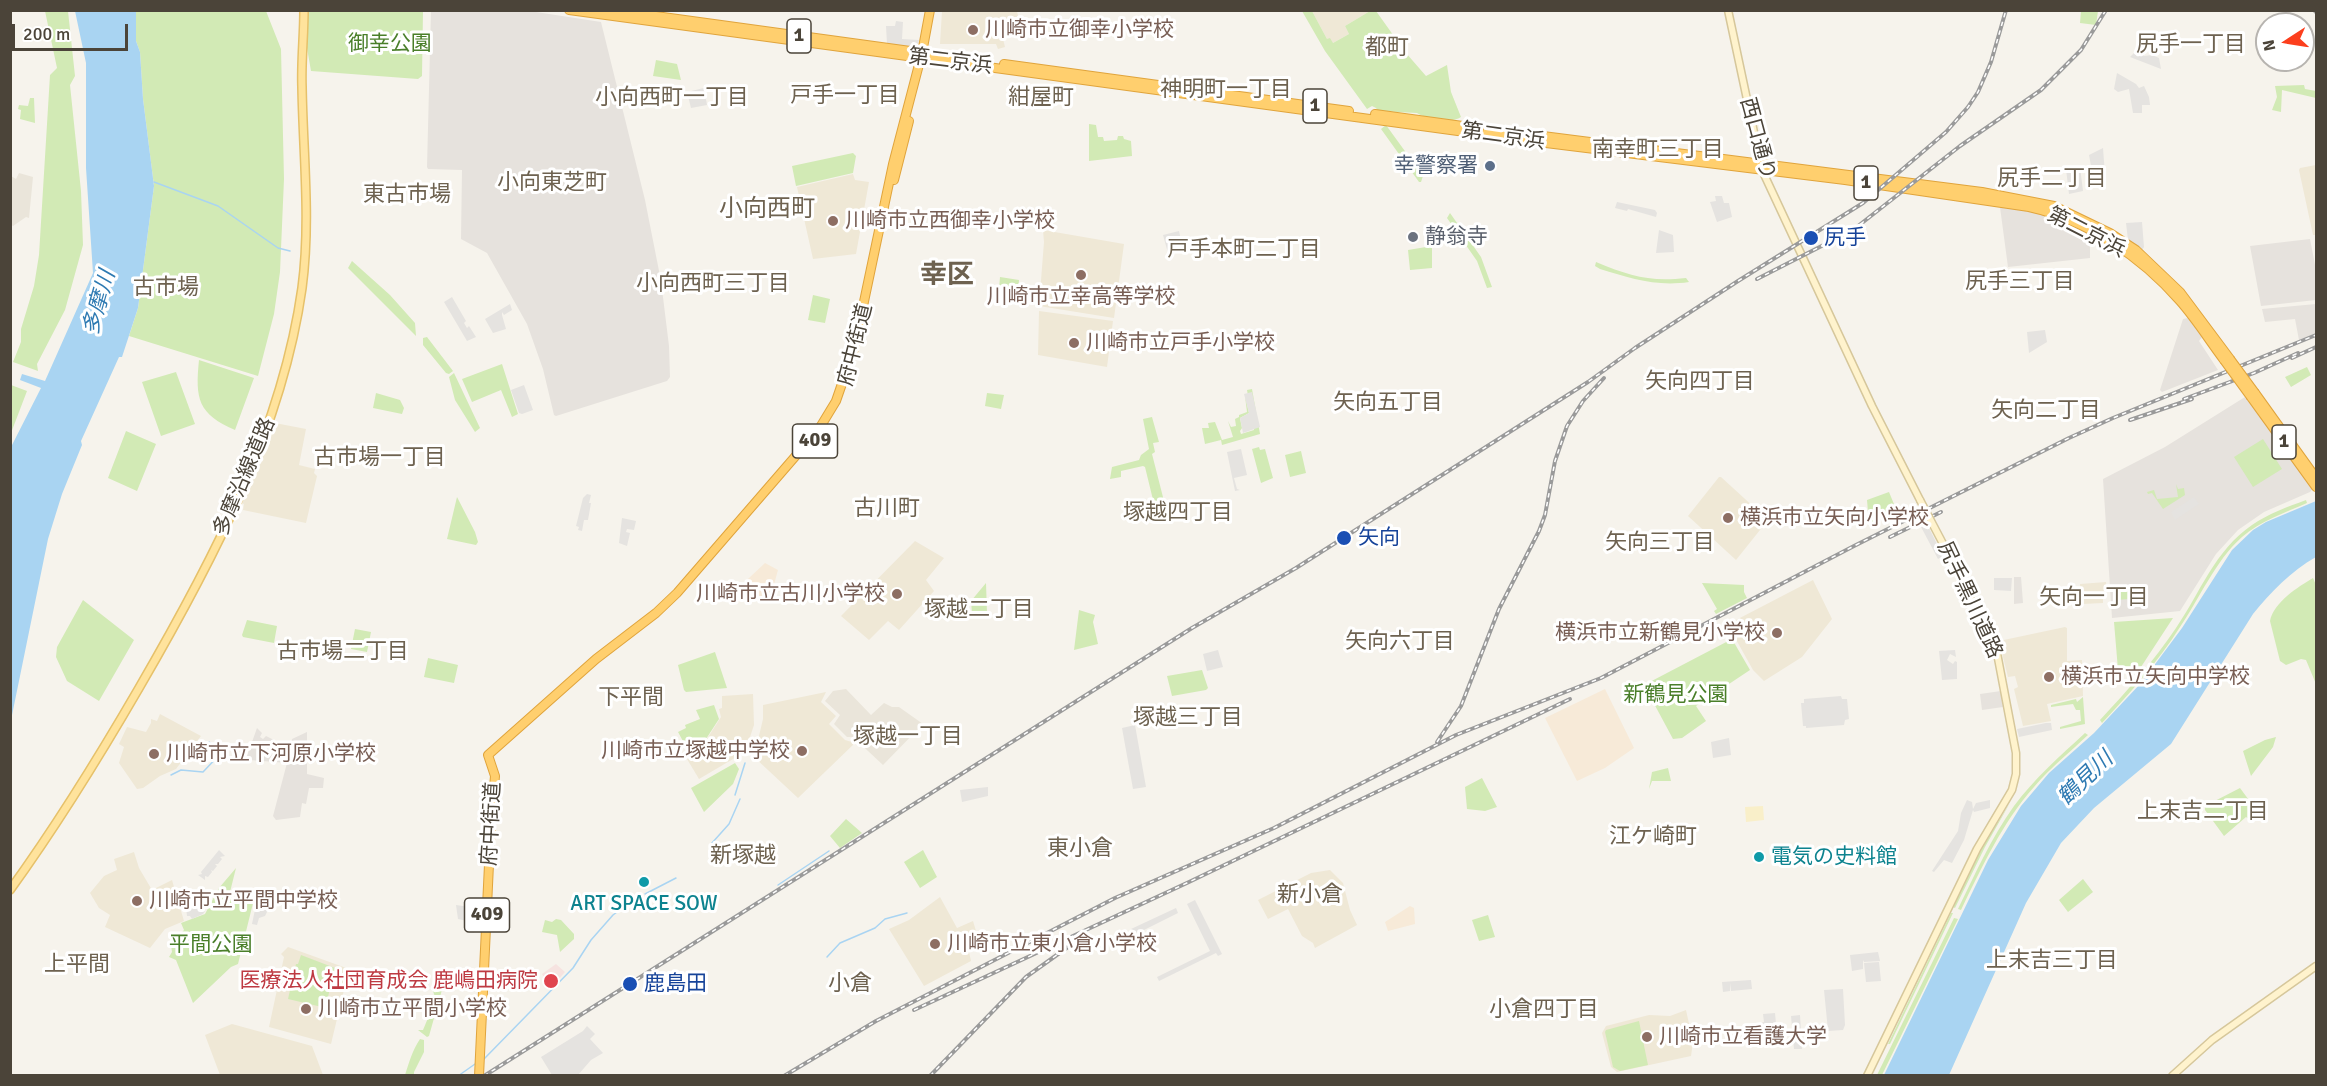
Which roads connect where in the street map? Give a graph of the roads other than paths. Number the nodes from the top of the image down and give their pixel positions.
1 (304, 10) edge
2 (569, 10) edge
3 (612, 10) edge
4 (932, 10) edge
5 (1728, 10) edge
6 (923, 56) junction
7 (1761, 167) junction
8 (1804, 262) joint
9 (2253, 395) junction
10 (2316, 478) edge
11 (2316, 487) edge
12 (10, 890) edge
13 (2316, 966) edge
14 (479, 1076) edge
15 (1867, 1076) edge
16 (2172, 1076) edge

1 - 12 main road, 多摩沿線道路
2 - 6 highway, 第二京浜 / 1
3 - 6 highway, 第二京浜 / 1
4 - 6 highway, 府中街道 / 409
5 - 7 main road, 西口通り
6 - 7 highway, 第二京浜 / 1
6 - 7 highway, 第二京浜 / 1
6 - 14 highway, 府中街道 / 409
7 - 8 main road, 西口通り
7 - 9 highway, 第二京浜 / 1, bridge
8 - 15 main road, 尻手黒川道路, bridge
9 - 10 highway, 第二京浜 / 1
9 - 11 highway, 第二京浜 / 1
13 - 16 main road

